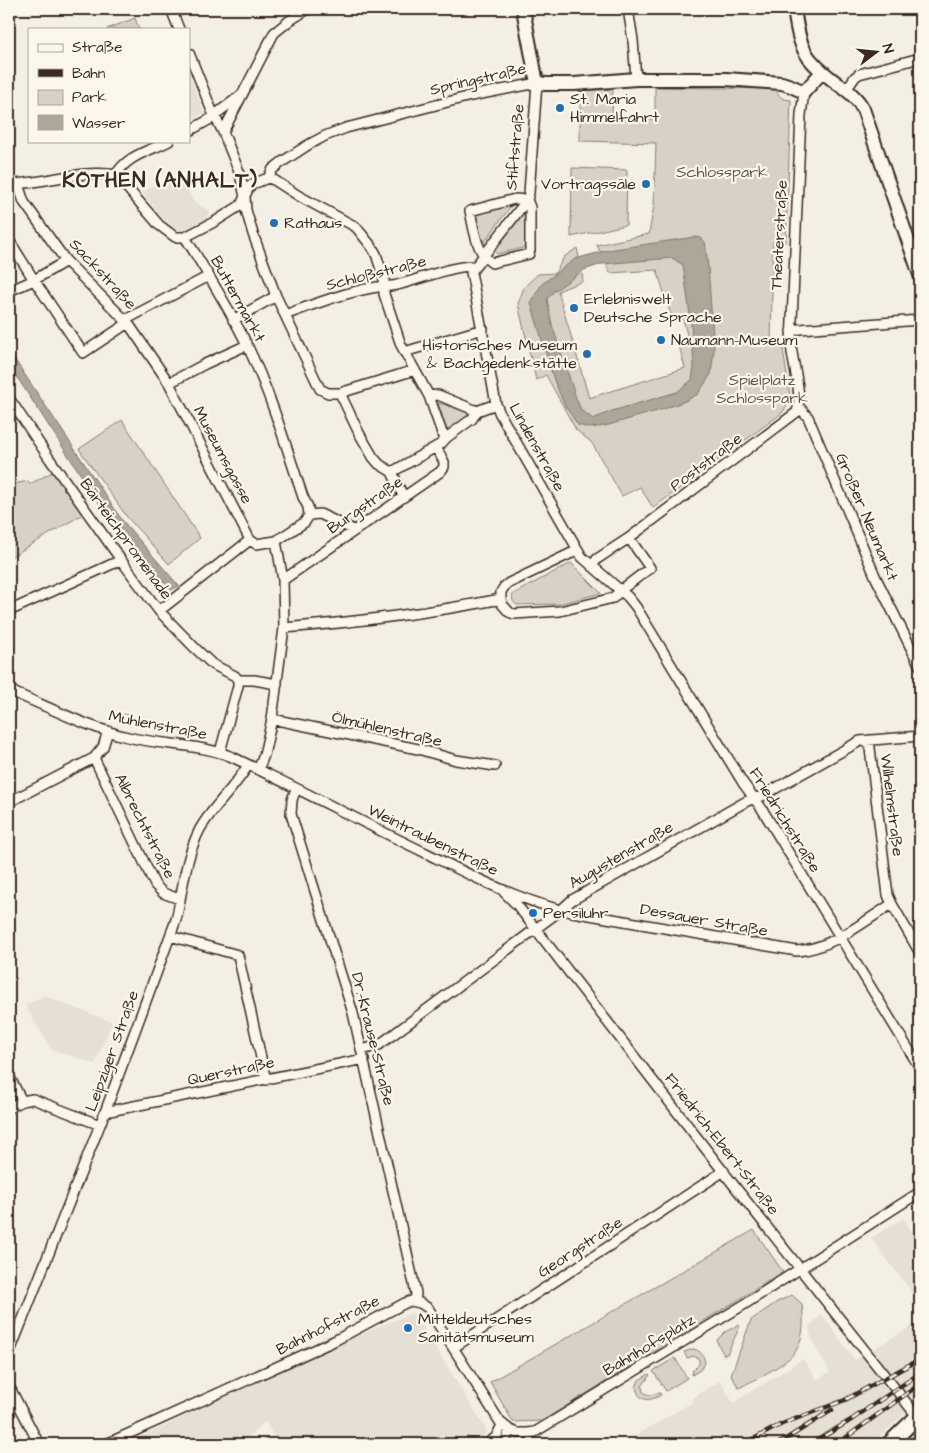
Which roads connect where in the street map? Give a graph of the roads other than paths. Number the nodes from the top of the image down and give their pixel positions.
1 (171, 9) edge
2 (308, 9) edge
3 (523, 9) edge
4 (628, 9) edge
5 (794, 9) edge
6 (179, 28) edge
7 (190, 56) edge
8 (920, 58) edge
9 (820, 70) junction
10 (636, 78) junction
11 (537, 83) junction
12 (846, 90) junction
13 (804, 92) junction
14 (241, 95) junction
15 (214, 117) junction
16 (190, 130) edge
17 (223, 132) junction
18 (167, 142) edge
19 (116, 175) junction
20 (268, 178) junction
21 (14, 184) edge
22 (245, 197) junction
23 (526, 200) junction
24 (185, 237) junction
25 (9, 240) edge
26 (484, 255) junction
27 (66, 261) junction
28 (475, 266) junction
29 (920, 274) edge
30 (209, 276) junction
31 (34, 280) junction
32 (385, 286) junction
33 (9, 291) edge
34 (276, 296) junction
35 (285, 315) junction
36 (233, 320) junction
37 (920, 320) edge
38 (126, 322) junction
39 (483, 329) junction
40 (791, 331) junction
41 (247, 345) junction
42 (404, 352) junction
43 (415, 370) junction
44 (169, 383) junction
45 (340, 393) junction
46 (429, 396) junction
47 (9, 398) edge
48 (496, 404) junction
49 (799, 406) junction
50 (478, 411) junction
51 (446, 438) junction
52 (436, 447) junction
53 (392, 472) junction
54 (403, 496) junction
55 (310, 515) junction
56 (354, 530) junction
57 (629, 538) junction
58 (250, 540) junction
59 (276, 541) junction
60 (578, 550) junction
61 (121, 560) junction
62 (592, 566) junction
63 (283, 580) junction
64 (620, 590) junction
65 (501, 599) junction
66 (9, 611) edge
67 (159, 611) junction
68 (284, 628) junction
69 (920, 666) edge
70 (238, 680) junction
71 (277, 684) junction
72 (9, 689) edge
73 (272, 719) junction
74 (108, 732) junction
75 (920, 736) edge
76 (868, 740) junction
77 (220, 752) junction
78 (94, 758) junction
79 (248, 764) junction
80 (495, 766) dead end
81 (258, 770) junction
82 (296, 789) junction
83 (754, 799) junction
84 (9, 802) edge
85 (498, 888) junction
86 (179, 898) junction
87 (892, 904) junction
88 (561, 910) junction
89 (535, 929) junction
90 (170, 936) junction
91 (840, 937) junction
92 (920, 953) edge
93 (363, 1054) junction
94 (920, 1068) edge
95 (9, 1076) edge
96 (266, 1080) junction
97 (22, 1100) junction
98 (9, 1108) edge
99 (105, 1112) junction
100 (100, 1125) junction
101 (724, 1172) junction
102 (920, 1192) edge
103 (800, 1268) junction
104 (415, 1302) junction
105 (453, 1348) junction
106 (9, 1354) edge
107 (9, 1386) edge
108 (919, 1419) edge
109 (506, 1428) junction
110 (39, 1444) edge
111 (106, 1444) edge
112 (488, 1444) edge
113 (504, 1444) edge
114 (889, 1444) edge

1 - 6 street
2 - 14 street
3 - 11 main road, Stiftstraße
4 - 10 street
5 - 9 main road
7 - 15 street
8 - 12 street
9 - 12 main road
9 - 13 main road
10 - 11 main road, Springstraße
10 - 13 main road, Springstraße
11 - 20 street, Springstraße
11 - 23 street, Stiftstraße
12 - 29 main road
13 - 40 street, Theaterstraße
14 - 15 street
14 - 17 street
15 - 16 street
15 - 17 street
17 - 22 street
18 - 19 street
19 - 21 street
19 - 24 street
20 - 22 street, Springstraße
20 - 32 street
21 - 27 street, Sackstraße
22 - 24 street, Springstraße
22 - 34 street
23 - 26 street
23 - 26 street
23 - 26 street
24 - 30 street, Buttermarkt
25 - 31 street
26 - 28 street
27 - 31 street
27 - 38 street, Sackstraße
28 - 32 street, Schloßstraße
28 - 39 street, Lindenstraße
30 - 36 street, Buttermarkt
30 - 38 street
31 - 33 street
31 - 38 street
32 - 35 street, Schloßstraße
32 - 42 street
34 - 35 street
34 - 36 street
35 - 45 street
36 - 41 street, Buttermarkt
37 - 40 street
38 - 44 street, Sackstraße
39 - 42 street
39 - 48 street, Lindenstraße
40 - 49 street, Theaterstraße
41 - 44 street
41 - 55 street, Buttermarkt
42 - 43 street
43 - 45 street
43 - 46 street
44 - 58 street, Museumsgasse
45 - 53 street
46 - 50 street
46 - 51 street
47 - 61 street, Bärteichpromenade
48 - 50 street
48 - 60 street, Lindenstraße
49 - 57 street, Poststraße
49 - 69 street, Großer Neumarkt
50 - 51 street
51 - 52 street
52 - 53 street
52 - 54 street, Burgstraße
53 - 54 street
54 - 56 street, Burgstraße
55 - 56 street
55 - 59 street
56 - 63 street, Burgstraße
57 - 62 street, Poststraße
57 - 64 street
58 - 59 street
58 - 67 street
59 - 63 street
60 - 62 street, Lindenstraße
60 - 65 street
61 - 66 street
61 - 67 street, Bärteichpromenade
62 - 64 street, Lindenstraße
63 - 68 street
64 - 65 street
64 - 83 street, Friedrichstraße
65 - 68 street
67 - 70 street, Bärteichpromenade
68 - 71 street
70 - 71 street
70 - 77 street
71 - 73 street
72 - 74 street, Mühlenstraße
73 - 80 street, Ölmühlenstraße
73 - 81 street
74 - 77 street, Mühlenstraße
74 - 78 street
75 - 76 street, Augustenstraße
76 - 83 street, Augustenstraße
76 - 87 street, Wilhelmstraße
77 - 79 street, Mühlenstraße
78 - 84 street
78 - 86 street, Albrechtstraße
79 - 81 street, Mühlenstraße
79 - 86 street, Leipziger Straße
81 - 82 street, Weintraubenstraße
82 - 85 street, Weintraubenstraße
82 - 93 street, Dr.-Krause-Straße
83 - 88 street, Augustenstraße
83 - 91 street, Friedrichstraße
85 - 88 street, Weintraubenstraße
85 - 89 street, Friedrich-Ebert-Straße
86 - 90 street, Leipziger Straße
87 - 91 street, Dessauer Straße
87 - 92 street, Wilhelmstraße
88 - 89 street, Augustenstraße
88 - 91 street, Dessauer Straße
89 - 93 street, Augustenstraße
89 - 101 street, Friedrich-Ebert-Straße
90 - 96 street
90 - 99 street, Leipziger Straße
91 - 94 street, Friedrichstraße
93 - 96 street, Querstraße
93 - 104 street, Dr.-Krause-Straße
95 - 97 street
96 - 99 street, Querstraße
97 - 98 street
97 - 100 street
99 - 100 street, Leipziger Straße
100 - 106 street, Leipziger Straße
101 - 103 street, Friedrich-Ebert-Straße
101 - 105 street, Georgstraße
102 - 103 street, Bahnhofsplatz
103 - 108 street, Friedrich-Ebert-Straße
103 - 109 street, Bahnhofsplatz
104 - 105 street
104 - 111 street, Bahnhofstraße
105 - 109 street
107 - 110 street
108 - 114 main road
109 - 112 street
109 - 113 street

